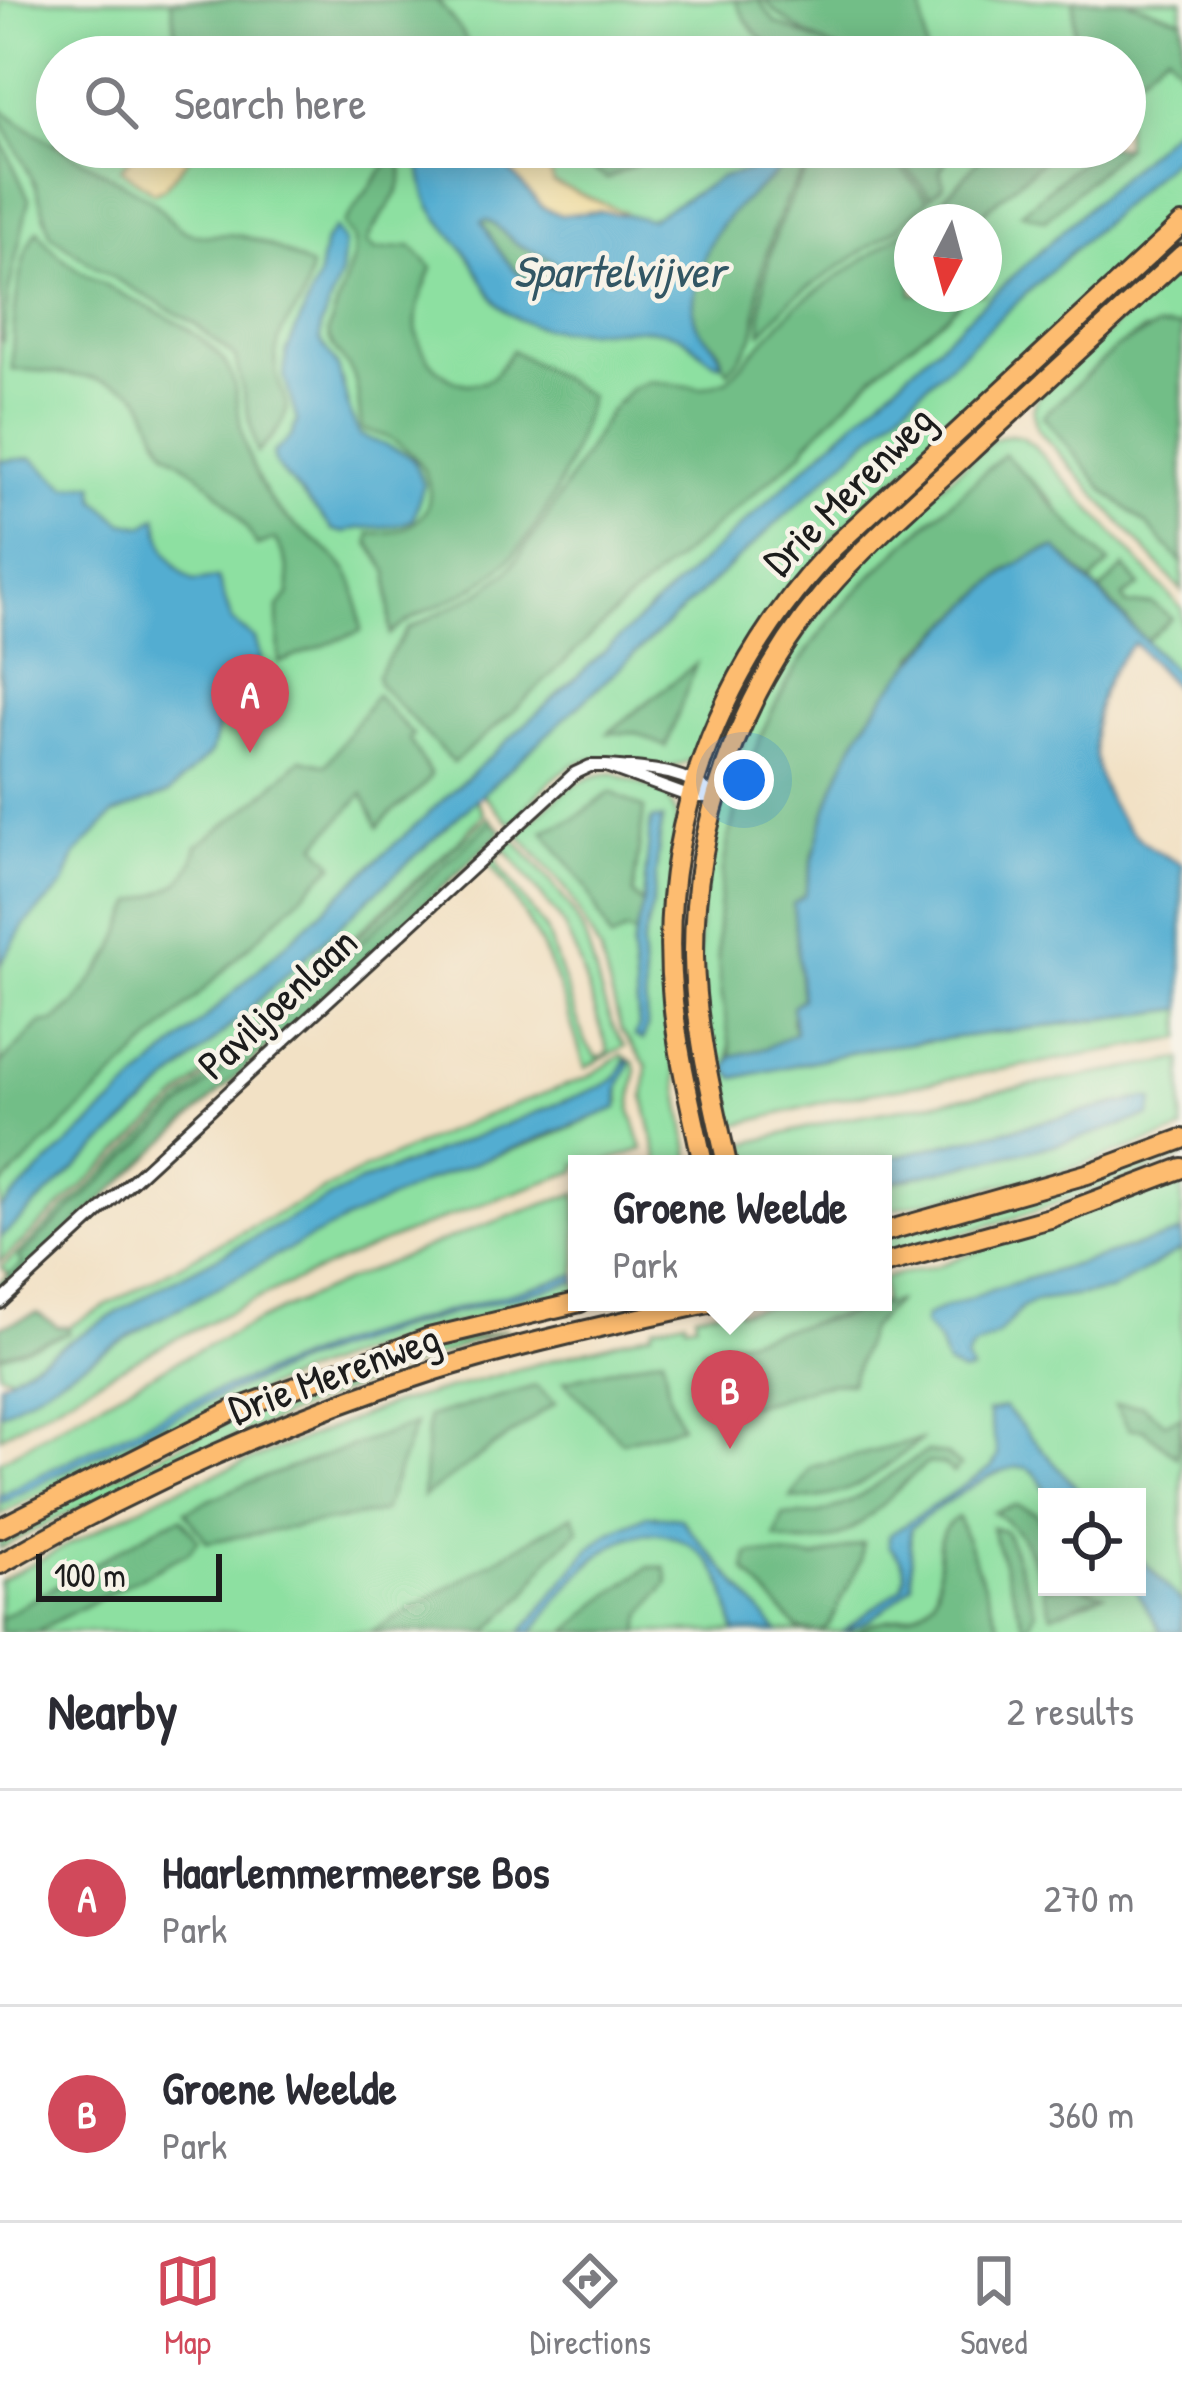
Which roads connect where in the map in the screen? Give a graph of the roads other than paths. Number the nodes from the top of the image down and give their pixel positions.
1 (1182, 224) edge
2 (1182, 255) edge
3 (693, 788) junction
4 (716, 797) junction
5 (1182, 1139) edge
6 (701, 1155) edge
7 (725, 1155) edge
8 (1182, 1168) edge
9 (892, 1229) edge
10 (892, 1262) edge
11 (0, 1303) edge
12 (568, 1305) edge
13 (676, 1311) edge
14 (0, 1528) edge
15 (0, 1564) edge

1 - 3 main road, Drie Merenweg
2 - 4 main road, Drie Merenweg
3 - 4 street, Paviljoenlaan
3 - 6 main road, Drie Merenweg
3 - 11 street, Paviljoenlaan
4 - 7 main road, Drie Merenweg
5 - 9 main road
8 - 10 main road
12 - 14 main road, Drie Merenweg
13 - 15 main road, Drie Merenweg

